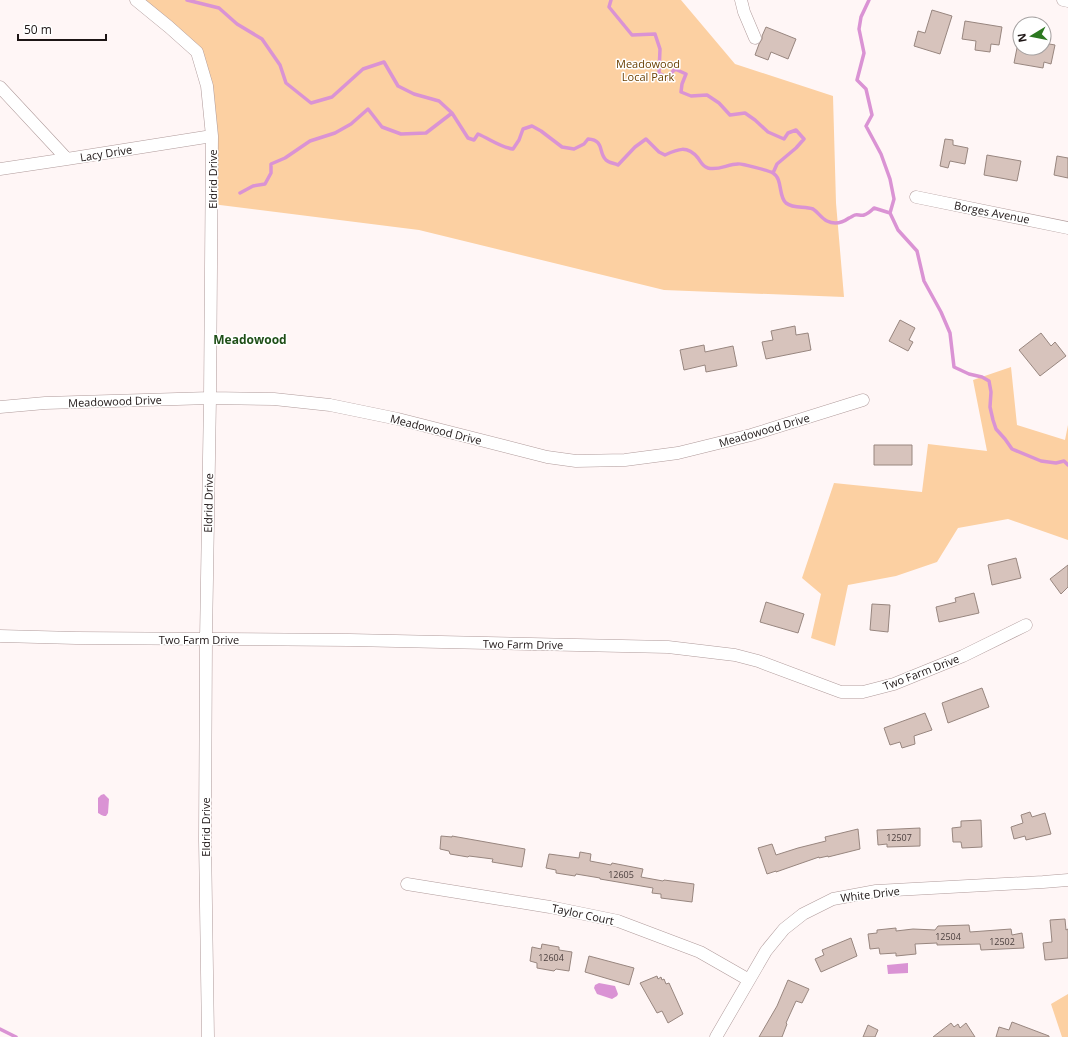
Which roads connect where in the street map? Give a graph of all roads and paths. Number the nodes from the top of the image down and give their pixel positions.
1 (136, 0) edge
2 (741, 0) edge
3 (1063, 0) edge
4 (1068, 1) edge
5 (755, 38) dead end
6 (0, 87) edge
7 (212, 136) junction
8 (67, 159) junction
9 (0, 169) edge
10 (916, 197) dead end
11 (1068, 228) edge
12 (210, 398) junction
13 (863, 400) dead end
14 (0, 407) edge
15 (1026, 625) dead end
16 (0, 636) edge
17 (206, 639) junction
18 (1068, 880) edge
19 (407, 884) dead end
20 (748, 980) junction
21 (208, 1037) edge
22 (716, 1037) edge

1 - 7 street, Eldrid Drive
2 - 5 street
3 - 4 street
6 - 8 street
7 - 8 street, Lacy Drive
7 - 12 street, Eldrid Drive
8 - 9 street, Lacy Drive
10 - 11 street, Borges Avenue
12 - 13 street, Meadowood Drive
12 - 14 street, Meadowood Drive
12 - 17 street, Eldrid Drive
15 - 17 street, Two Farm Drive
16 - 17 street, Two Farm Drive
17 - 21 street, Eldrid Drive
18 - 20 street, White Drive
19 - 20 street, Taylor Court
20 - 22 street, White Drive

